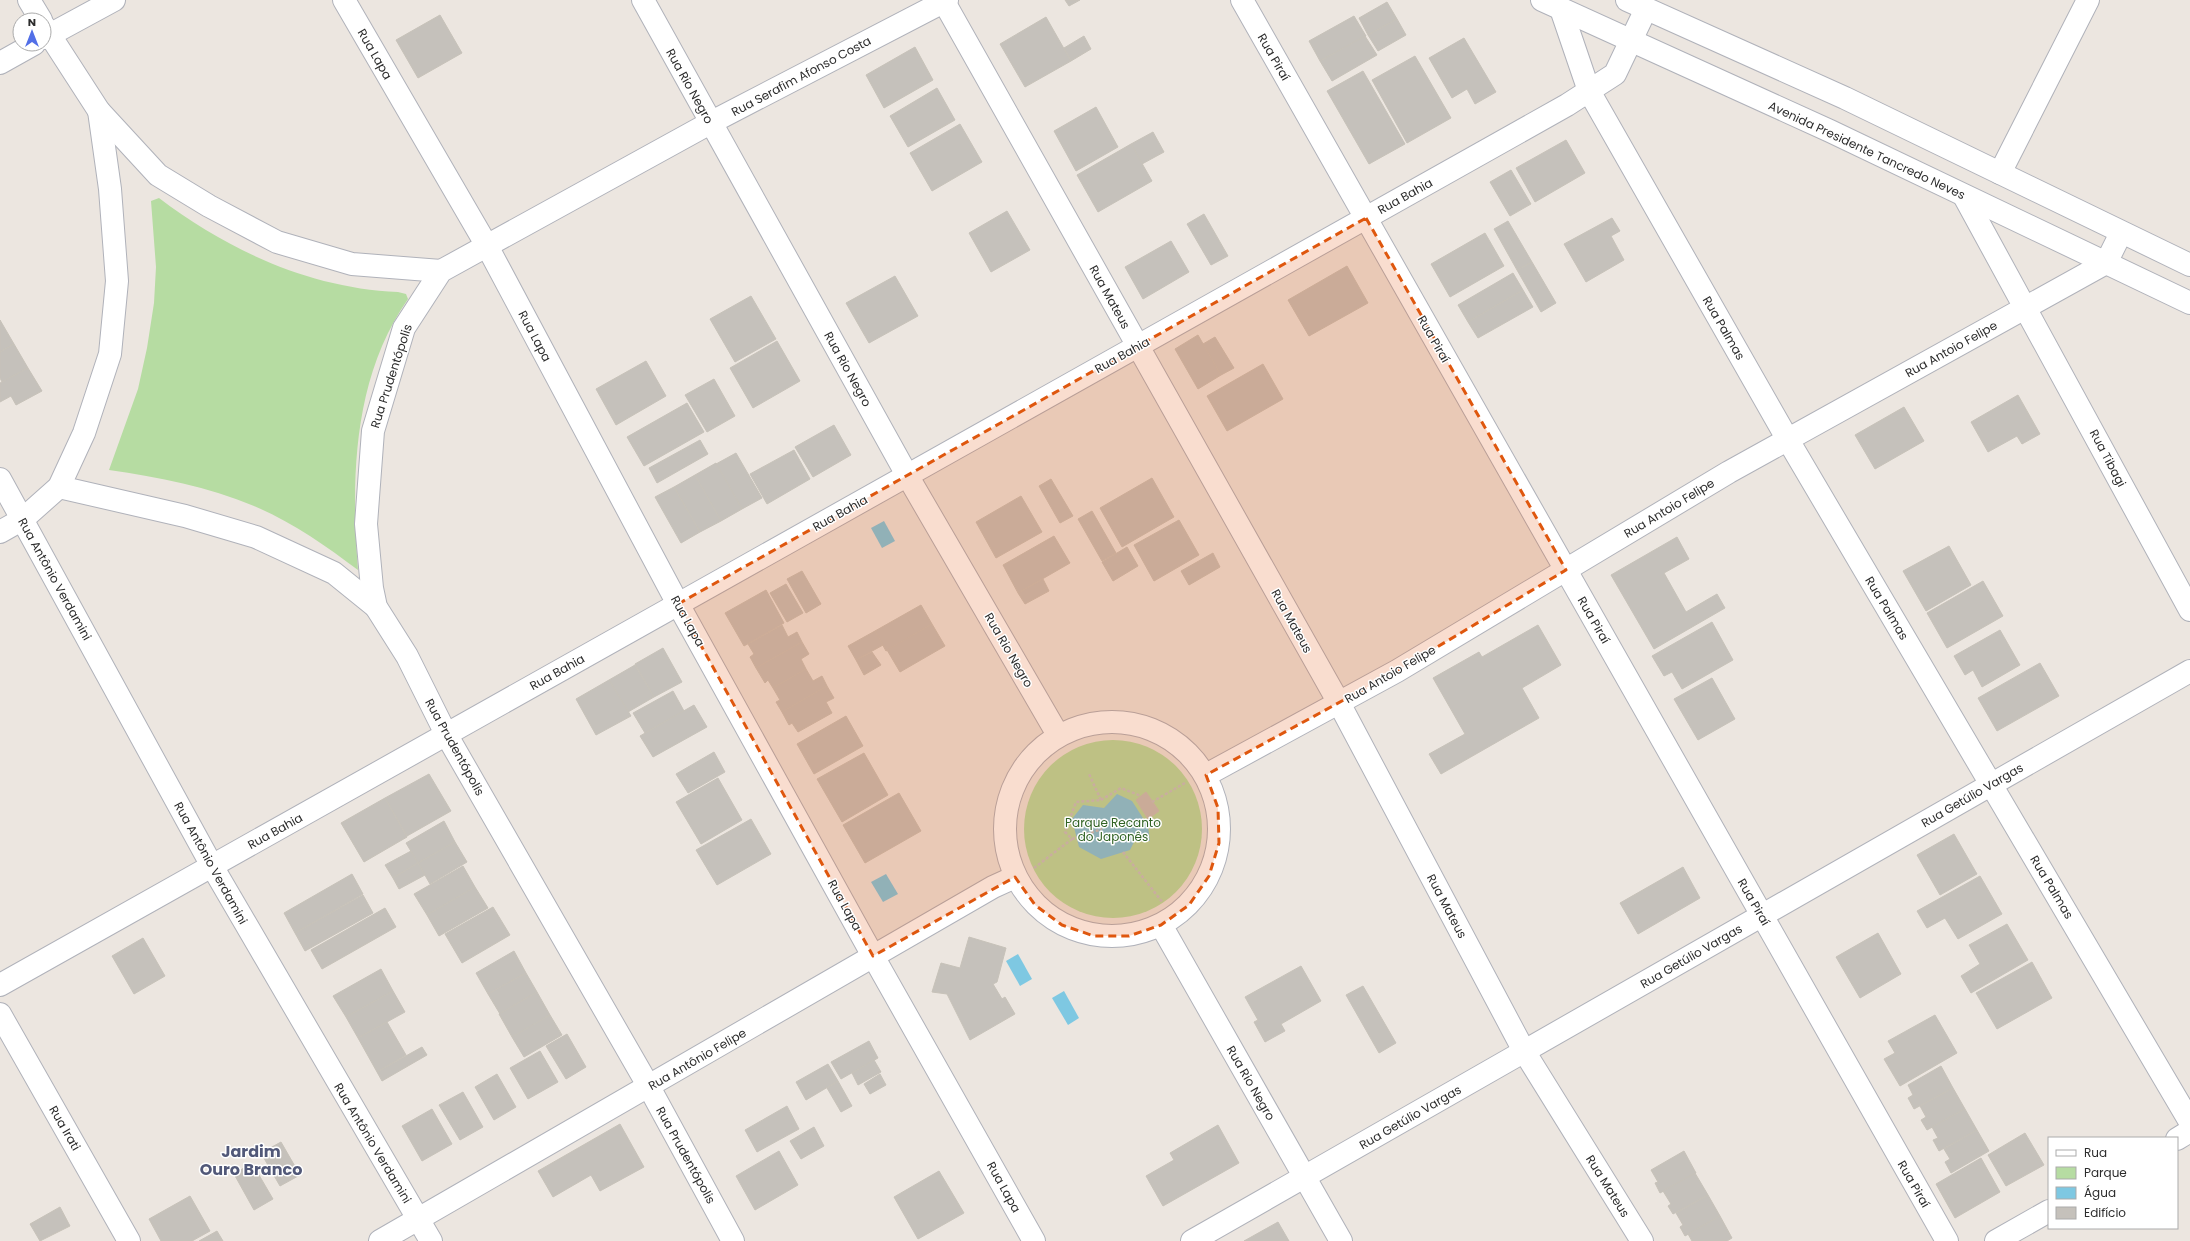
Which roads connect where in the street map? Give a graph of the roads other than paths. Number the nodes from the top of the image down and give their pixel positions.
1 (29, 0) edge
2 (114, 0) edge
3 (344, 0) edge
4 (643, 0) edge
5 (945, 0) edge
6 (1242, 0) edge
7 (2088, 0) edge
8 (1552, 4) edge
9 (1637, 4) edge
10 (34, 12) edge
11 (52, 28) edge
12 (1631, 42) junction
13 (52, 47) edge
14 (15, 52) edge
15 (0, 63) edge
16 (1589, 92) junction
17 (99, 111) junction
18 (710, 123) junction
19 (2000, 173) junction
20 (1964, 196) junction
21 (1366, 218) junction
22 (2121, 233) junction
23 (487, 246) junction
24 (2106, 263) junction
25 (2190, 265) edge
26 (441, 271) junction
27 (2190, 303) edge
28 (2026, 307) junction
29 (1137, 346) junction
30 (1788, 440) junction
31 (907, 475) junction
32 (0, 479) edge
33 (59, 487) junction
34 (23, 519) junction
35 (0, 532) edge
36 (1566, 570) junction
37 (678, 604) junction
38 (376, 607) junction
39 (2190, 610) edge
40 (2190, 671) edge
41 (1339, 703) junction
42 (446, 734) junction
43 (1058, 735) junction
44 (1197, 778) junction
45 (1991, 785) junction
46 (212, 866) junction
47 (1024, 873) junction
48 (1762, 915) junction
49 (1161, 925) junction
50 (874, 956) junction
51 (0, 985) edge
52 (0, 1014) edge
53 (1524, 1052) junction
54 (649, 1087) junction
55 (2190, 1122) edge
56 (2190, 1131) edge
57 (2178, 1138) edge
58 (1304, 1177) junction
59 (2048, 1212) edge
60 (419, 1219) junction
61 (129, 1241) edge
62 (380, 1241) edge
63 (431, 1241) edge
64 (732, 1241) edge
65 (1034, 1241) edge
66 (1192, 1241) edge
67 (1341, 1241) edge
68 (1642, 1241) edge
69 (1947, 1241) edge
70 (1996, 1241) edge

1 - 10 street
2 - 11 street
3 - 23 street, Rua Lapa
4 - 18 street, Rua Rio Negro
5 - 18 street, Rua Serafim Afonso Costa
5 - 29 street, Rua Mateus
6 - 21 street, Rua Piraí
7 - 19 street
8 - 12 street, Avenida Presidente Tancredo Neves
8 - 16 street, Rua Palmas
9 - 12 street, Rua Bahia
9 - 19 street
12 - 16 street, Rua Bahia
12 - 20 street, Avenida Presidente Tancredo Neves
13 - 17 street
14 - 15 street
16 - 21 street, Rua Bahia
16 - 30 street, Rua Palmas
17 - 26 street
17 - 33 street
18 - 23 street, Rua Serafim Afonso Costa
18 - 31 street, Rua Rio Negro
19 - 22 street
20 - 24 street, Avenida Presidente Tancredo Neves
20 - 28 street, Rua Tibagi
21 - 29 street, Rua Bahia
21 - 36 street, Rua Piraí
22 - 24 street
22 - 25 street
23 - 26 street, Rua Prudentópolis
23 - 37 street, Rua Lapa
24 - 27 street, Avenida Presidente Tancredo Neves
24 - 28 street, Rua Antoio Felipe
26 - 38 street, Rua Prudentópolis
28 - 30 street, Rua Antoio Felipe
28 - 39 street, Rua Tibagi
29 - 31 street, Rua Bahia
29 - 41 street, Rua Mateus
30 - 36 street, Rua Antoio Felipe
30 - 45 street, Rua Palmas
31 - 37 street, Rua Bahia
31 - 43 street, Rua Rio Negro
32 - 34 street, Rua Antônio Verdamini
33 - 34 street
33 - 38 street
34 - 35 street
34 - 46 street, Rua Antônio Verdamini
36 - 41 street, Rua Antoio Felipe
36 - 48 street, Rua Piraí
37 - 42 street, Rua Bahia
37 - 50 street, Rua Lapa
38 - 42 street, Rua Prudentópolis
40 - 45 street, Rua Getúlio Vargas
41 - 44 street, Rua Antoio Felipe
41 - 53 street, Rua Mateus
42 - 46 street, Rua Bahia
42 - 54 street, Rua Prudentópolis
43 - 44 street
43 - 47 street
44 - 49 street
45 - 48 street, Rua Getúlio Vargas
45 - 55 street, Rua Palmas
46 - 51 street, Rua Bahia
46 - 60 street, Rua Antônio Verdamini
47 - 49 street
47 - 50 street, Rua Antônio Felipe
48 - 53 street, Rua Getúlio Vargas
48 - 69 street, Rua Piraí
49 - 58 street, Rua Rio Negro
50 - 54 street, Rua Antônio Felipe
50 - 65 street, Rua Lapa
52 - 61 street, Rua Irati
53 - 58 street, Rua Getúlio Vargas
53 - 68 street, Rua Mateus
54 - 60 street, Rua Antônio Felipe
54 - 64 street, Rua Prudentópolis
56 - 57 street
58 - 66 street, Rua Getúlio Vargas
58 - 67 street, Rua Rio Negro
59 - 70 street
60 - 62 street, Rua Antônio Felipe
60 - 63 street, Rua Antônio Verdamini

